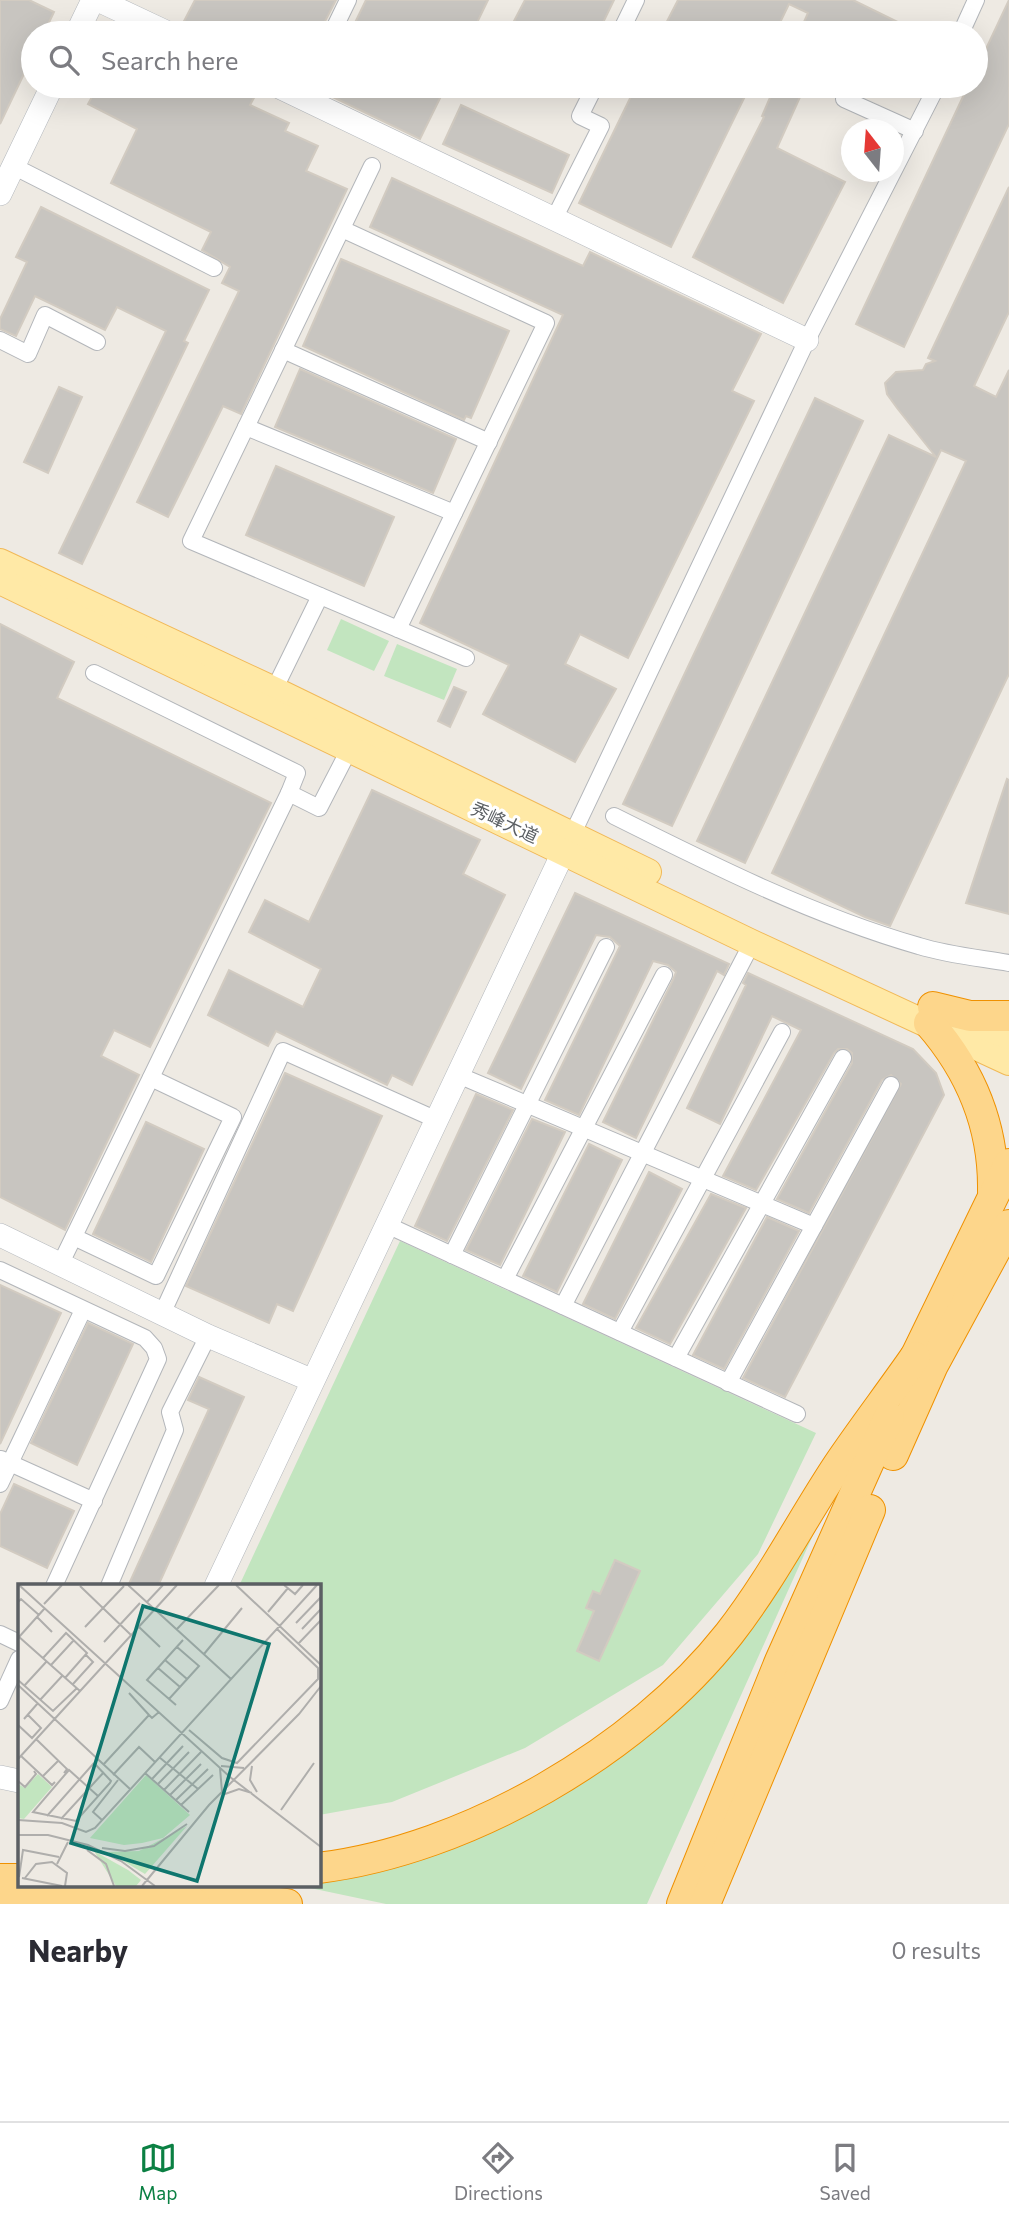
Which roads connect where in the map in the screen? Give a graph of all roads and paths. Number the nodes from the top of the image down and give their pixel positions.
1 (93, 0) edge
2 (99, 0) edge
3 (348, 0) edge
4 (636, 0) edge
5 (976, 0) edge
6 (83, 21) edge
7 (143, 21) edge
8 (338, 21) edge
9 (626, 21) edge
10 (966, 21) edge
11 (46, 98) edge
12 (317, 98) edge
13 (589, 98) edge
14 (931, 98) edge
15 (844, 99) dead end
16 (915, 131) junction
17 (13, 166) junction
18 (372, 166) dead end
19 (0, 194) edge
20 (554, 219) junction
21 (342, 229) junction
22 (214, 268) dead end
23 (0, 340) edge
24 (807, 340) junction
25 (97, 342) dead end
26 (283, 350) junction
27 (246, 428) junction
28 (489, 442) junction
29 (454, 513) junction
30 (0, 562) edge
31 (0, 581) edge
32 (320, 596) junction
33 (398, 629) junction
34 (466, 658) dead end
35 (94, 673) dead end
36 (274, 690) junction
37 (350, 748) junction
38 (289, 793) junction
39 (614, 816) dead end
40 (568, 842) junction
41 (752, 943) junction
42 (606, 947) dead end
43 (1009, 963) edge
44 (664, 975) dead end
45 (931, 1015) junction
46 (1009, 1016) edge
47 (782, 1032) dead end
48 (1009, 1036) edge
49 (844, 1058) dead end
50 (1009, 1062) edge
51 (458, 1075) junction
52 (151, 1078) junction
53 (891, 1085) dead end
54 (527, 1104) junction
55 (437, 1120) junction
56 (584, 1129) junction
57 (643, 1153) junction
58 (1009, 1164) edge
59 (703, 1179) junction
60 (993, 1195) junction
61 (762, 1204) junction
62 (387, 1225) junction
63 (1009, 1225) edge
64 (814, 1226) junction
65 (74, 1237) junction
66 (1, 1238) edge
67 (452, 1255) junction
68 (60, 1265) junction
69 (0, 1270) edge
70 (505, 1279) junction
71 (563, 1306) junction
72 (83, 1310) junction
73 (162, 1314) junction
74 (620, 1332) junction
75 (208, 1336) junction
76 (915, 1357) junction
77 (676, 1358) junction
78 (311, 1380) junction
79 (728, 1382) junction
80 (797, 1414) dead end
81 (5, 1461) edge
82 (0, 1484) edge
83 (94, 1501) junction
84 (55, 1584) edge
85 (110, 1584) edge
86 (217, 1584) edge
87 (0, 1634) edge
88 (18, 1643) edge
89 (18, 1661) edge
90 (0, 1701) edge
91 (0, 1777) edge
92 (18, 1781) edge
93 (320, 1868) edge
94 (0, 1879) edge
95 (18, 1879) edge
96 (152, 1886) edge
97 (0, 1902) edge
98 (195, 1904) edge
99 (287, 1904) edge
100 (682, 1904) edge
101 (705, 1904) edge

1 - 6 street
2 - 7 street
3 - 8 street
4 - 9 street
5 - 10 street
11 - 17 street
12 - 20 street
13 - 20 street
14 - 16 street
15 - 16 street
16 - 24 street
17 - 19 street
17 - 22 street
18 - 21 street
20 - 24 street
21 - 26 street
21 - 28 street
23 - 25 street
24 - 40 street
26 - 27 street
26 - 28 street
27 - 29 street
27 - 32 street
28 - 29 street
29 - 33 street
30 - 36 main road, 秀峰大道
31 - 37 main road, 秀峰大道
32 - 33 street
32 - 36 street
33 - 34 street
35 - 38 street
36 - 40 main road, 秀峰大道
37 - 38 street
37 - 40 main road, 秀峰大道
38 - 52 street
39 - 43 street
40 - 41 main road, 秀峰大道
40 - 45 main road, 秀峰大道
40 - 51 street
41 - 45 main road, 秀峰大道
41 - 57 street
42 - 54 street
44 - 56 street
45 - 46 highway
45 - 48 main road, 秀峰大道
45 - 50 main road, 秀峰大道
45 - 60 highway
47 - 59 street
49 - 61 street
51 - 54 street
51 - 55 street
52 - 65 street
52 - 65 street
53 - 64 street
54 - 56 street
54 - 67 street
55 - 62 street
55 - 73 street
56 - 57 street
56 - 70 street
57 - 59 street
57 - 71 street
58 - 60 highway
59 - 61 street
59 - 74 street
60 - 76 highway
61 - 64 street
61 - 77 street
62 - 67 street
62 - 78 street
63 - 101 highway
64 - 79 street
65 - 68 street
66 - 68 street
67 - 70 street
68 - 73 street
69 - 72 street
70 - 71 street
71 - 74 street
72 - 81 street
72 - 83 street
73 - 75 street
74 - 77 street
75 - 78 street
75 - 85 street
76 - 93 highway
76 - 100 highway
77 - 79 street
78 - 86 street
79 - 80 street
81 - 82 street
81 - 83 street
83 - 84 street
87 - 88 street
89 - 90 street
91 - 92 street
94 - 95 highway
96 - 99 highway
97 - 98 highway

